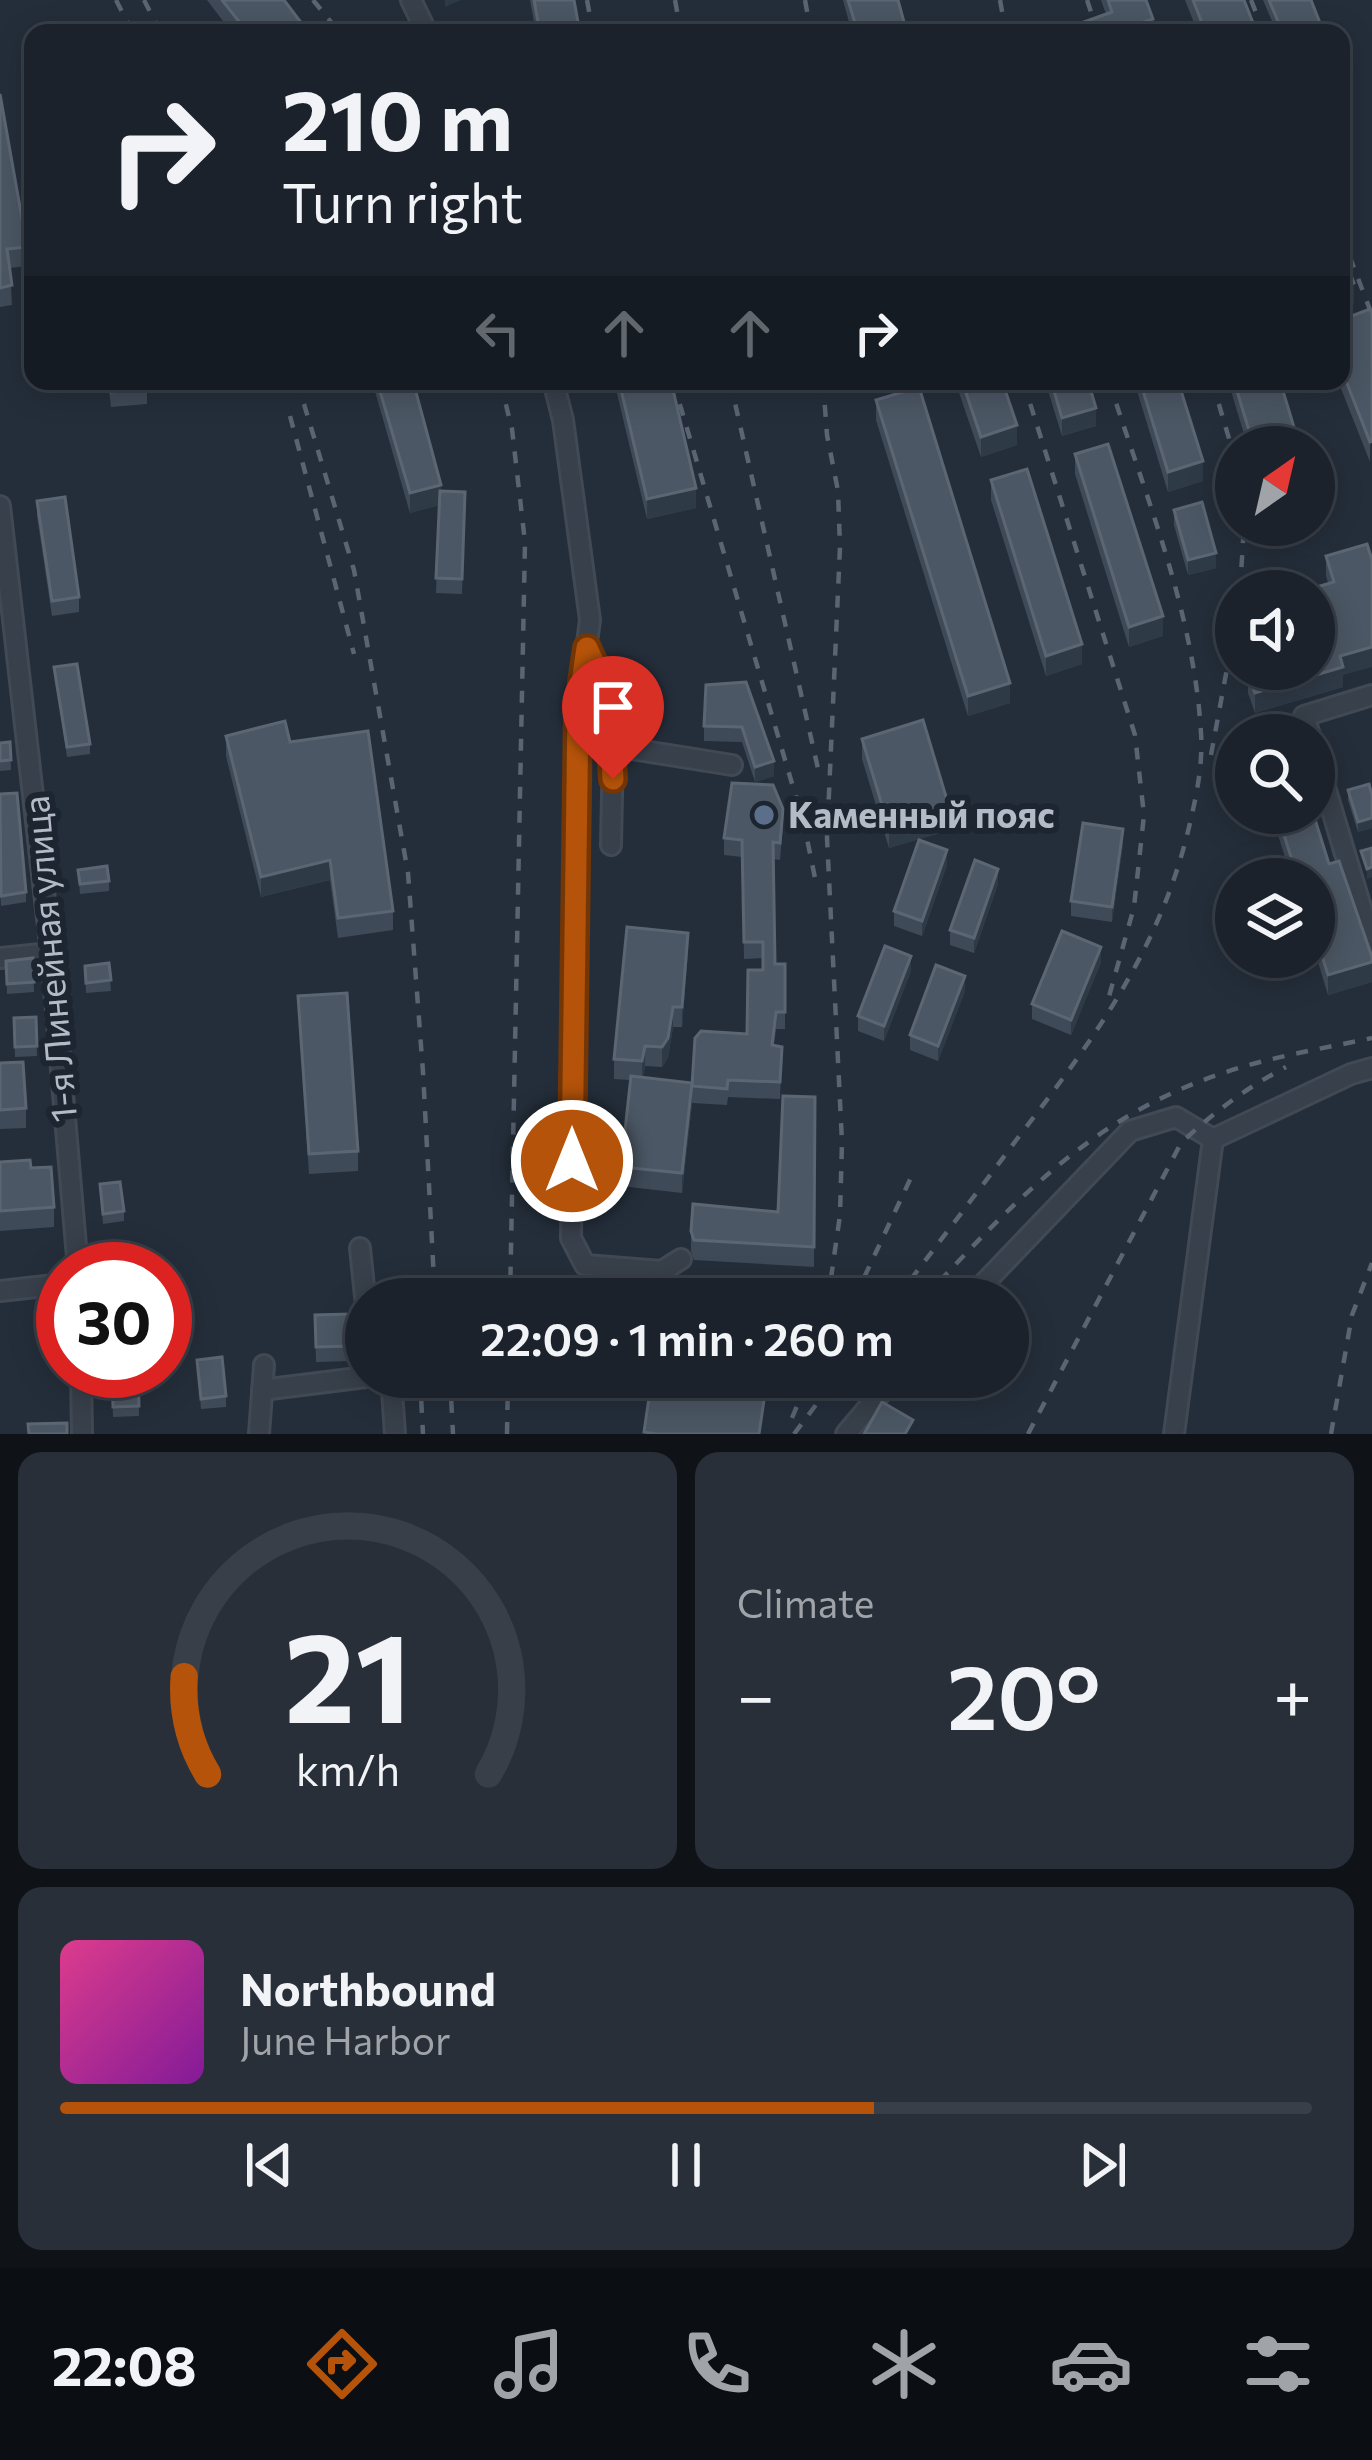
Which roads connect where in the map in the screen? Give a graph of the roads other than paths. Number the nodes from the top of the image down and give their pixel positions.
1 (555, 390) edge
2 (0, 506) edge
3 (8, 621) edge
4 (587, 648) junction
5 (1372, 695) edge
6 (1332, 714) edge
7 (614, 746) junction
8 (732, 765) dead end
9 (1335, 820) edge
10 (611, 845) dead end
11 (1372, 944) edge
12 (51, 953) junction
13 (0, 958) edge
14 (1372, 1068) edge
15 (1213, 1139) junction
16 (76, 1242) edge
17 (360, 1248) dead end
18 (681, 1259) dead end
19 (662, 1270) junction
20 (363, 1278) edge
21 (662, 1278) edge
22 (989, 1278) edge
23 (36, 1287) edge
24 (0, 1291) edge
25 (264, 1364) dead end
26 (345, 1380) edge
27 (262, 1390) junction
28 (81, 1398) edge
29 (393, 1398) edge
30 (876, 1398) edge
31 (82, 1434) edge
32 (259, 1434) edge
33 (395, 1434) edge
34 (846, 1434) edge
35 (1174, 1434) edge

1 - 4 street
2 - 3 street, 1-я Линейная улица
3 - 12 street, 1-я Линейная улица
4 - 7 street
4 - 19 street
5 - 6 street
7 - 8 street
7 - 10 street
9 - 11 street
12 - 13 street
12 - 16 street, 1-я Линейная улица
14 - 15 street
15 - 22 street
15 - 35 street
17 - 20 street
18 - 19 street
19 - 21 street
23 - 24 street
25 - 27 street
26 - 27 street
27 - 32 street
28 - 31 street
29 - 33 street
30 - 34 street

